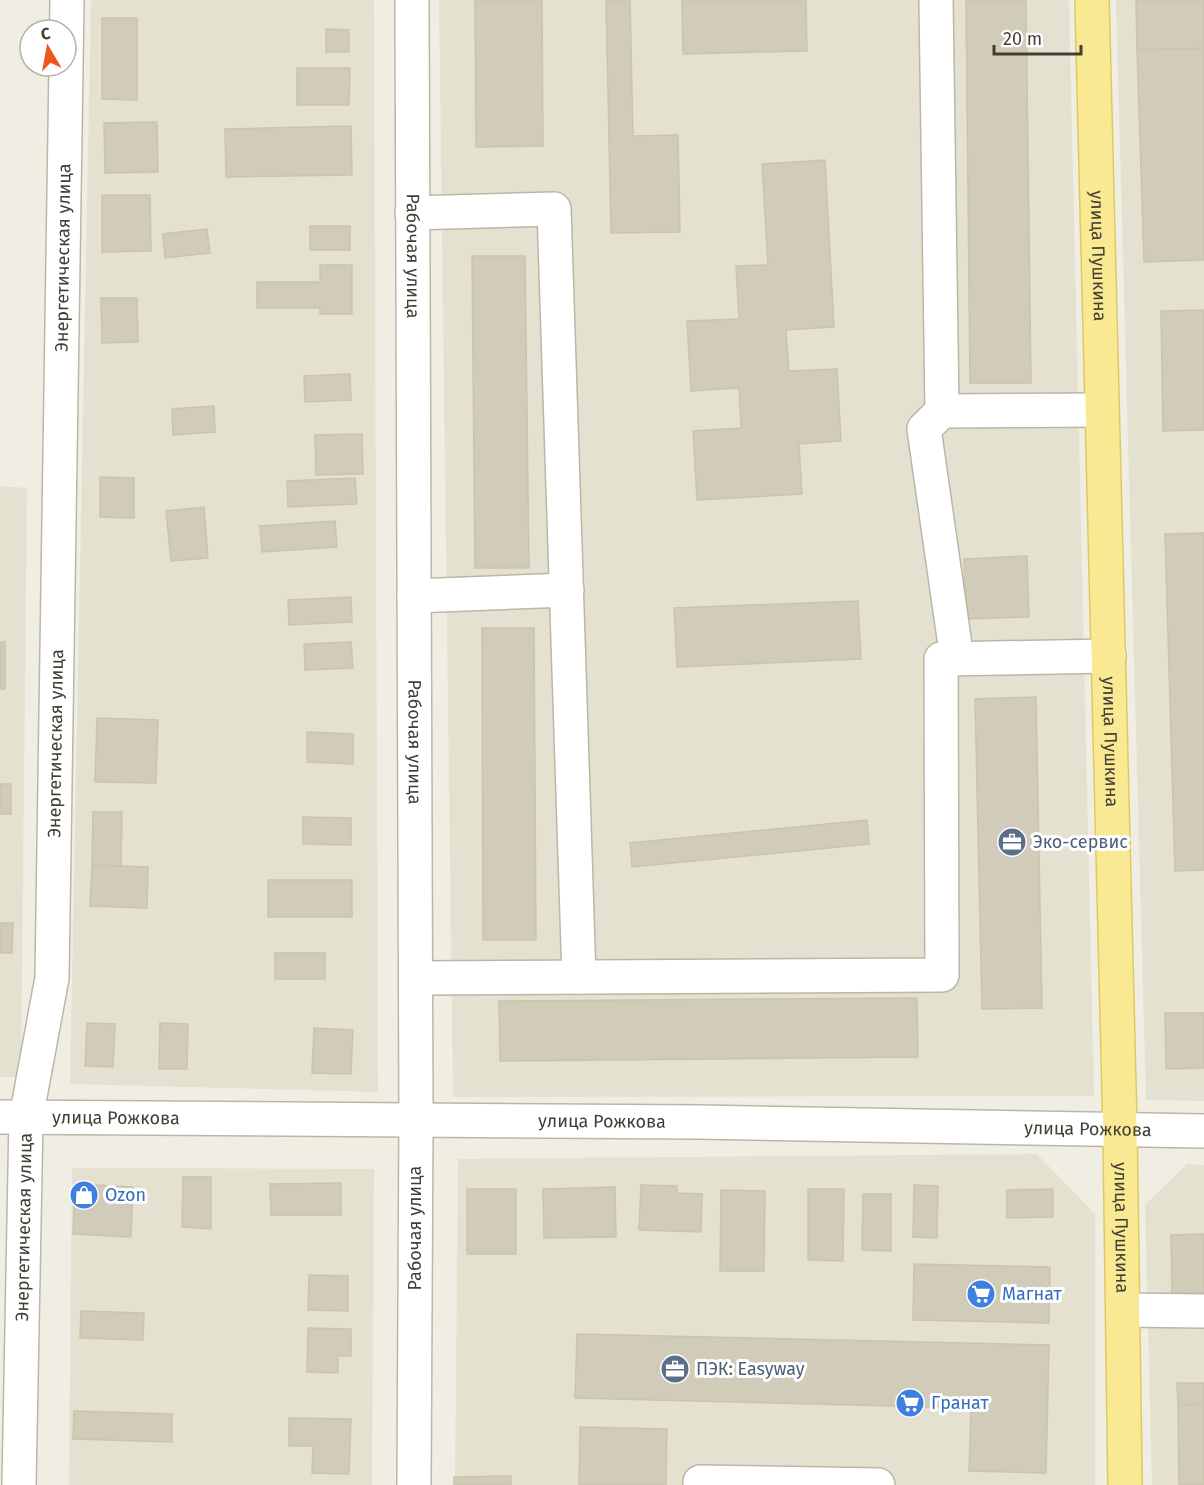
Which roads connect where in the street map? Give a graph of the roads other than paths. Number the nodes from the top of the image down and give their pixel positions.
1 (67, 0) edge
2 (412, 0) edge
3 (936, 0) edge
4 (1092, 0) edge
5 (412, 213) junction
6 (1102, 410) junction
7 (942, 411) junction
8 (567, 590) junction
9 (414, 597) junction
10 (1108, 656) junction
11 (957, 659) junction
12 (579, 977) junction
13 (416, 978) junction
14 (13, 1118) edge
15 (416, 1120) junction
16 (1120, 1129) junction
17 (1204, 1131) edge
18 (1123, 1310) junction
19 (1204, 1311) edge
20 (700, 1482) dead end
21 (19, 1485) edge
22 (414, 1485) edge
23 (878, 1485) edge
24 (1125, 1485) edge

1 - 14 street, Энергетическая улица
2 - 5 street, Рабочая улица
3 - 7 street
4 - 6 main road, улица Пушкина
5 - 8 street
5 - 9 street, Рабочая улица
6 - 7 street
6 - 10 main road, улица Пушкина
7 - 11 street
8 - 9 street
8 - 12 street
9 - 13 street, Рабочая улица
10 - 11 street
10 - 16 main road, улица Пушкина
11 - 12 street
12 - 13 street
13 - 15 street, Рабочая улица
14 - 15 street, улица Рожкова
14 - 21 street, Энергетическая улица
15 - 16 street, улица Рожкова
15 - 22 street, Рабочая улица
16 - 17 street, улица Рожкова
16 - 18 main road, улица Пушкина
18 - 19 street
18 - 24 main road, улица Пушкина
20 - 23 street

